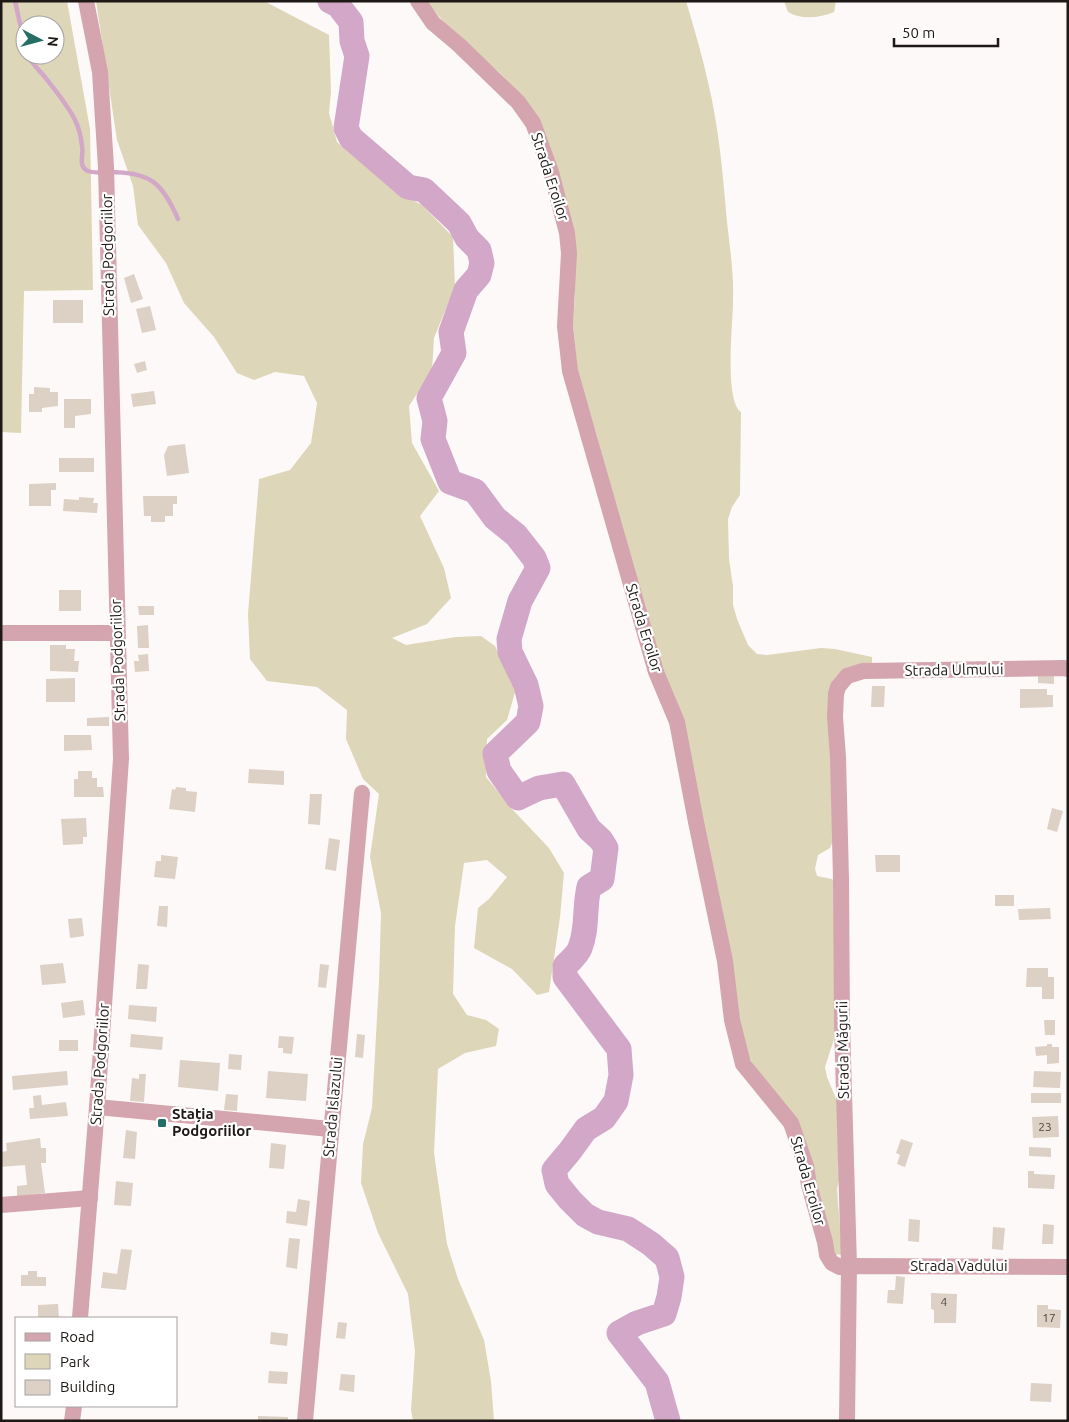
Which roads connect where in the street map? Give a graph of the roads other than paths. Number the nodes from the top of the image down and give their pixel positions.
1 (86, 1) edge
2 (418, 1) edge
3 (1, 633) edge
4 (117, 633) junction
5 (1068, 669) edge
6 (843, 682) joint
7 (362, 793) dead end
8 (97, 1107) junction
9 (330, 1130) junction
10 (90, 1198) junction
11 (1, 1205) edge
12 (849, 1266) junction
13 (1068, 1267) edge
14 (80, 1317) edge
15 (74, 1407) edge
16 (72, 1421) edge
17 (305, 1421) edge
18 (847, 1421) edge

1 - 4 street, Strada Podgoriilor
2 - 12 street, Strada Eroilor
3 - 4 street
4 - 8 street, Strada Podgoriilor
5 - 6 street, Strada Ulmului
6 - 12 street, Strada Măgurii
7 - 9 street, Strada Islazului
8 - 9 street
8 - 10 street, Strada Podgoriilor
9 - 17 street, Strada Islazului
10 - 11 street
10 - 14 street, Strada Podgoriilor
12 - 13 street, Strada Vadului
12 - 18 street, Strada Măgurii
15 - 16 street

